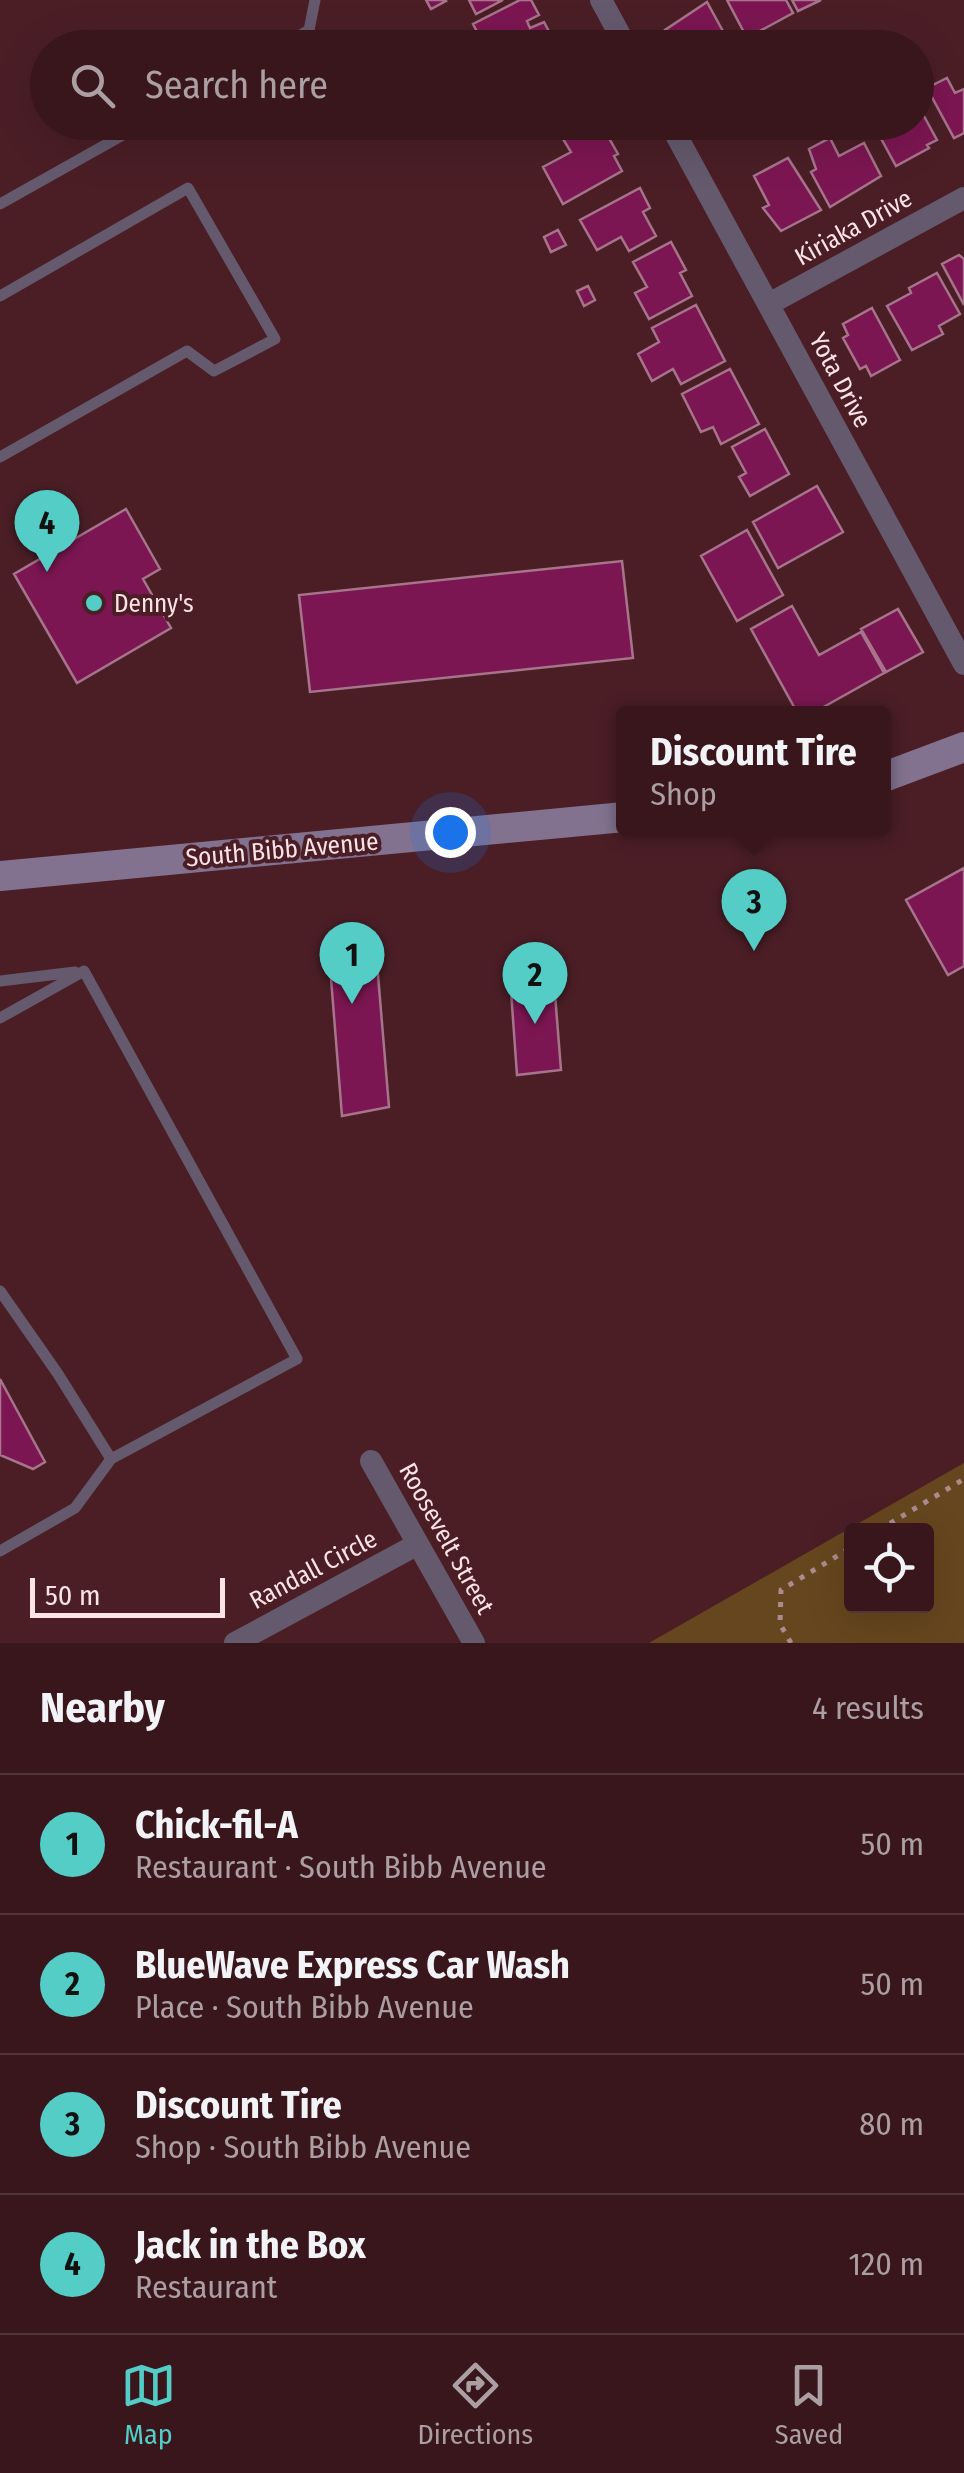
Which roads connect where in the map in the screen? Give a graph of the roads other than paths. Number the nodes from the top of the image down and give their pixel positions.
1 (315, 0) edge
2 (601, 0) edge
3 (309, 30) edge
4 (618, 30) edge
5 (114, 140) edge
6 (679, 140) edge
7 (964, 198) edge
8 (0, 204) edge
9 (0, 296) edge
10 (769, 304) junction
11 (0, 457) edge
12 (964, 664) edge
13 (964, 747) edge
14 (891, 773) edge
15 (616, 818) edge
16 (0, 876) edge
17 (84, 971) junction
18 (0, 981) edge
19 (0, 1018) edge
20 (0, 1291) edge
21 (112, 1459) junction
22 (372, 1461) dead end
23 (418, 1544) junction
24 (0, 1550) edge
25 (235, 1643) edge
26 (474, 1643) edge

1 - 3 lane
2 - 4 street
5 - 8 lane
6 - 10 street, Yota Drive
7 - 10 street, Kiriaka Drive
9 - 11 lane
10 - 12 street, Yota Drive
13 - 14 main road
15 - 16 main road, South Bibb Avenue
17 - 18 lane
17 - 19 lane
17 - 21 lane
20 - 21 lane
21 - 24 lane
22 - 23 street, Roosevelt Street
23 - 25 street, Randall Circle
23 - 26 street, Roosevelt Street

